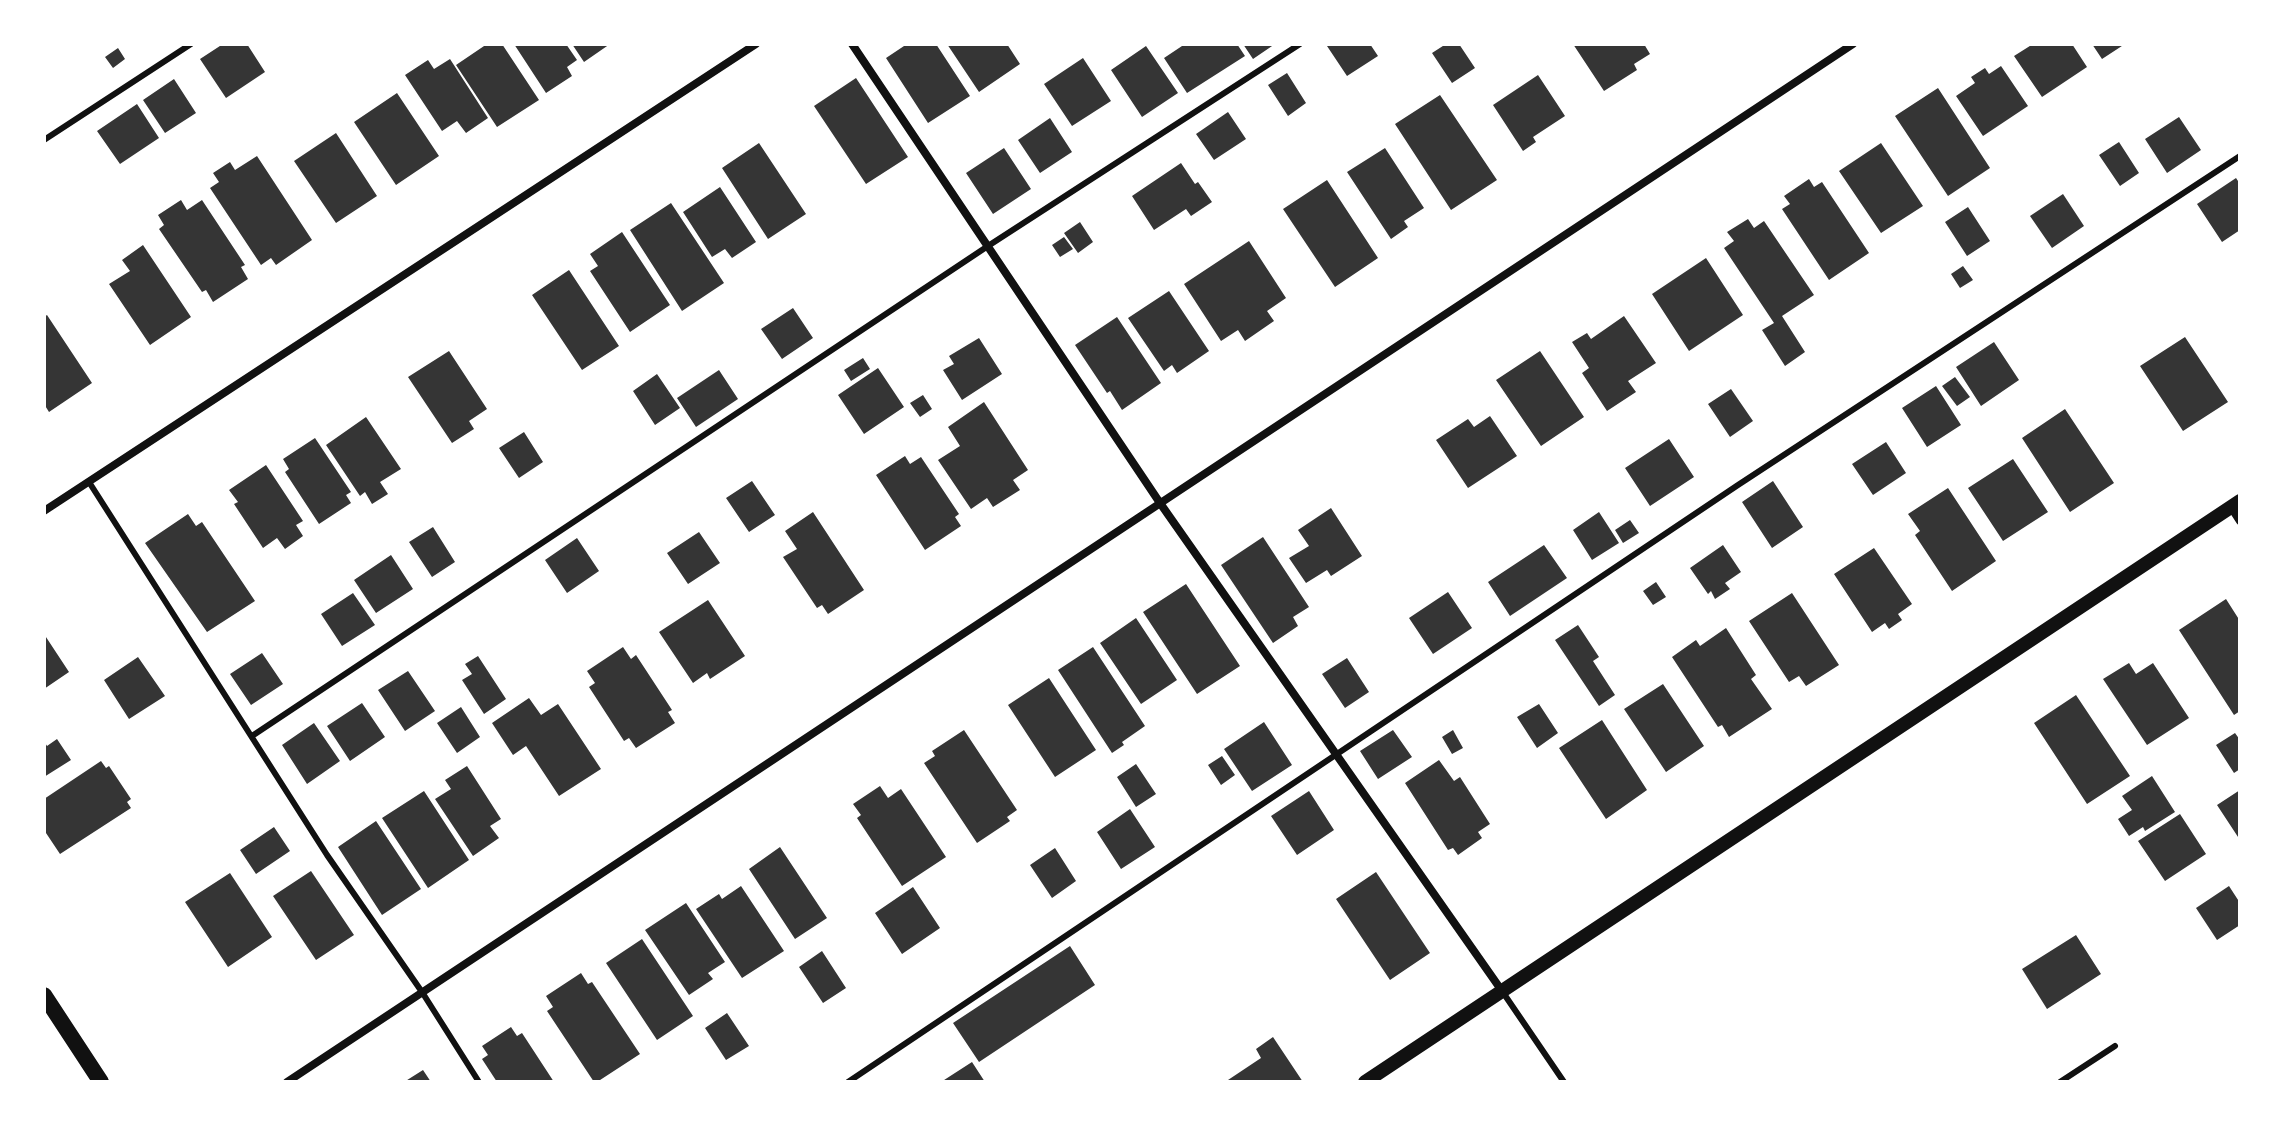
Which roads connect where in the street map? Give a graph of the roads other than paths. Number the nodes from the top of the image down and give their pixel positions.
1 (191, 44) edge
2 (756, 44) edge
3 (852, 44) edge
4 (1300, 44) edge
5 (1853, 44) edge
6 (44, 140) edge
7 (2240, 156) edge
8 (988, 246) junction
9 (89, 482) junction
10 (1160, 503) junction
11 (2235, 504) edge
12 (44, 511) edge
13 (2240, 521) edge
14 (252, 736) junction
15 (1337, 756) junction
16 (1502, 991) junction
17 (422, 992) junction
18 (44, 995) edge
19 (2115, 1046) dead end
20 (101, 1082) edge
21 (287, 1082) edge
22 (479, 1082) edge
23 (848, 1082) edge
24 (1365, 1082) edge
25 (1564, 1082) edge
26 (2060, 1082) edge

1 - 6 lane
2 - 9 street
3 - 8 street
4 - 8 lane
5 - 10 street
7 - 15 lane
8 - 10 street
8 - 14 lane
9 - 12 street
9 - 14 lane
10 - 15 street
10 - 17 street
11 - 13 street
11 - 16 street
14 - 17 lane
15 - 16 street
15 - 23 lane
16 - 24 street
16 - 25 lane
17 - 21 street
17 - 22 lane
18 - 20 main road
19 - 26 lane

